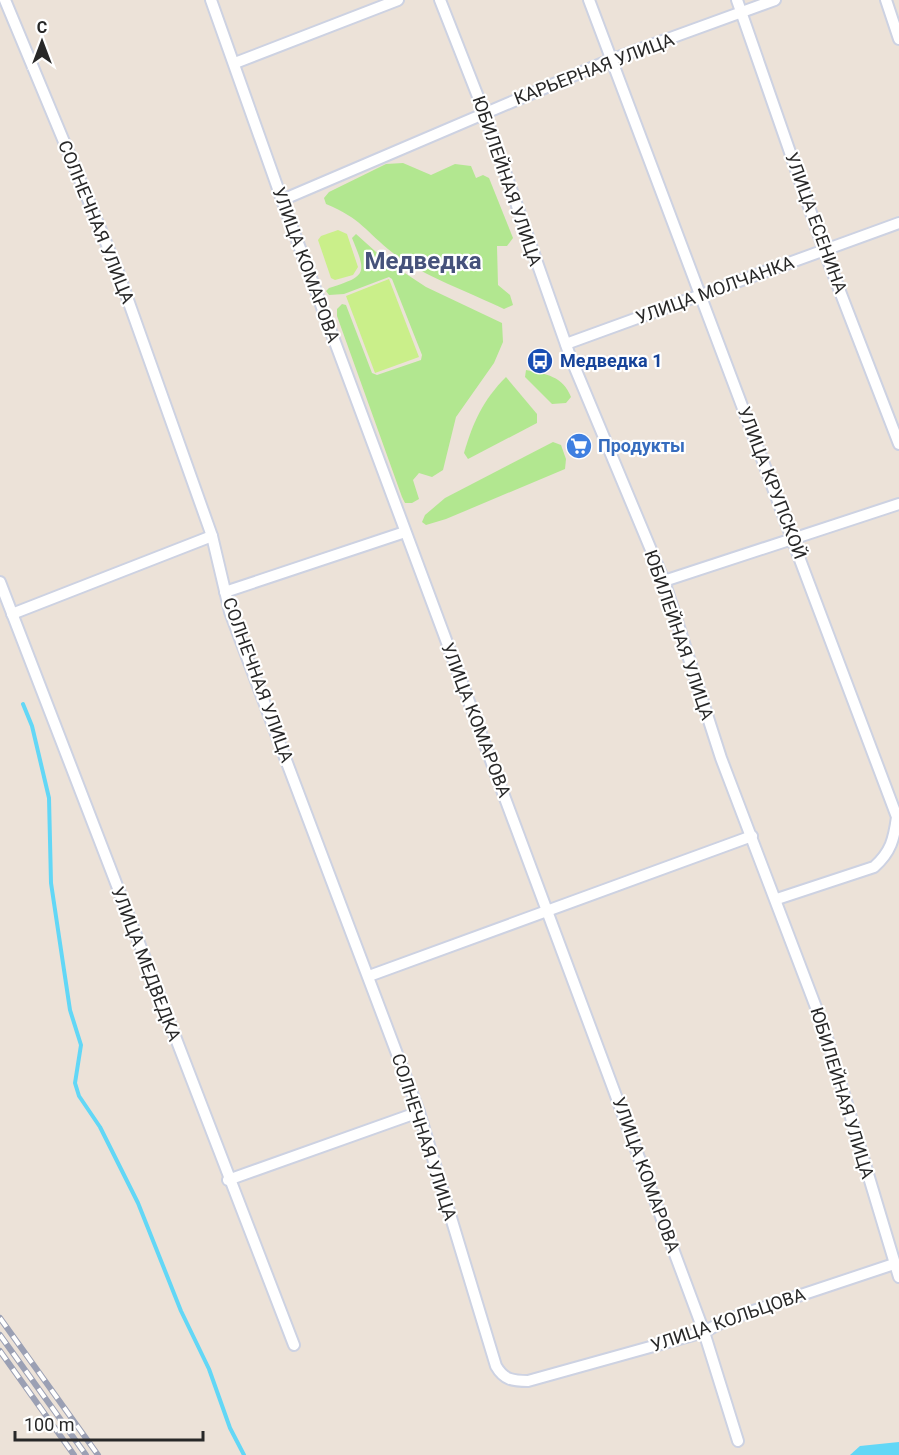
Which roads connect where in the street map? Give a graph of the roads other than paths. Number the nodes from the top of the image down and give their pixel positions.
1 (5, 0) edge
2 (211, 0) edge
3 (398, 0) edge
4 (440, 0) edge
5 (590, 0) edge
6 (737, 0) edge
7 (775, 0) edge
8 (886, 0) edge
9 (742, 12) junction
10 (899, 39) edge
11 (610, 60) junction
12 (235, 63) junction
13 (484, 112) junction
14 (282, 200) junction
15 (899, 223) edge
16 (824, 250) junction
17 (699, 295) junction
18 (566, 345) junction
19 (899, 444) edge
20 (899, 504) edge
21 (405, 532) junction
22 (212, 536) junction
23 (795, 539) junction
24 (664, 581) junction
25 (0, 582) edge
26 (225, 592) junction
27 (12, 614) junction
28 (752, 836) junction
29 (777, 899) junction
30 (549, 910) junction
31 (369, 976) junction
32 (419, 1112) junction
33 (228, 1180) junction
34 (894, 1264) junction
35 (899, 1277) edge
36 (704, 1332) junction
37 (294, 1345) dead end
38 (496, 1366) joint
39 (738, 1441) dead end

1 - 22 street, СОЛНЕЧНАЯ УЛИЦА
2 - 12 street, УЛИЦА КОМАРОВА
3 - 12 street
4 - 13 street, ЮБИЛЕЙНАЯ УЛИЦА
5 - 11 street, УЛИЦА КРУПСКОЙ
6 - 9 street, УЛИЦА ЕСЕНИНА
7 - 9 street, КАРЬЕРНАЯ УЛИЦА
8 - 10 street
9 - 11 street, КАРЬЕРНАЯ УЛИЦА
9 - 16 street, УЛИЦА ЕСЕНИНА
11 - 13 street, КАРЬЕРНАЯ УЛИЦА
11 - 17 street, УЛИЦА КРУПСКОЙ
12 - 14 street, УЛИЦА КОМАРОВА
13 - 14 street, КАРЬЕРНАЯ УЛИЦА
13 - 18 street, ЮБИЛЕЙНАЯ УЛИЦА
14 - 21 street, УЛИЦА КОМАРОВА
15 - 16 street, УЛИЦА МОЛЧАНКА
16 - 17 street, УЛИЦА МОЛЧАНКА
16 - 19 street, УЛИЦА ЕСЕНИНА
17 - 18 street, УЛИЦА МОЛЧАНКА
17 - 23 street, УЛИЦА КРУПСКОЙ
18 - 24 street, ЮБИЛЕЙНАЯ УЛИЦА
20 - 23 street
21 - 26 street
21 - 30 street, УЛИЦА КОМАРОВА
22 - 26 street, СОЛНЕЧНАЯ УЛИЦА
22 - 27 street
23 - 24 street
23 - 29 street, УЛИЦА КРУПСКОЙ
24 - 28 street, ЮБИЛЕЙНАЯ УЛИЦА
25 - 27 street, УЛИЦА МЕДВЕДКА
26 - 31 street, СОЛНЕЧНАЯ УЛИЦА
27 - 33 street, УЛИЦА МЕДВЕДКА
28 - 29 street, ЮБИЛЕЙНАЯ УЛИЦА
28 - 30 street
29 - 34 street, ЮБИЛЕЙНАЯ УЛИЦА
30 - 31 street
30 - 36 street, УЛИЦА КОМАРОВА
31 - 32 street, СОЛНЕЧНАЯ УЛИЦА
32 - 33 street
32 - 38 street, СОЛНЕЧНАЯ УЛИЦА
33 - 37 street, УЛИЦА МЕДВЕДКА
34 - 35 street, ЮБИЛЕЙНАЯ УЛИЦА
34 - 36 street, УЛИЦА КОЛЬЦОВА
36 - 38 street, УЛИЦА КОЛЬЦОВА
36 - 39 street, УЛИЦА КОМАРОВА

